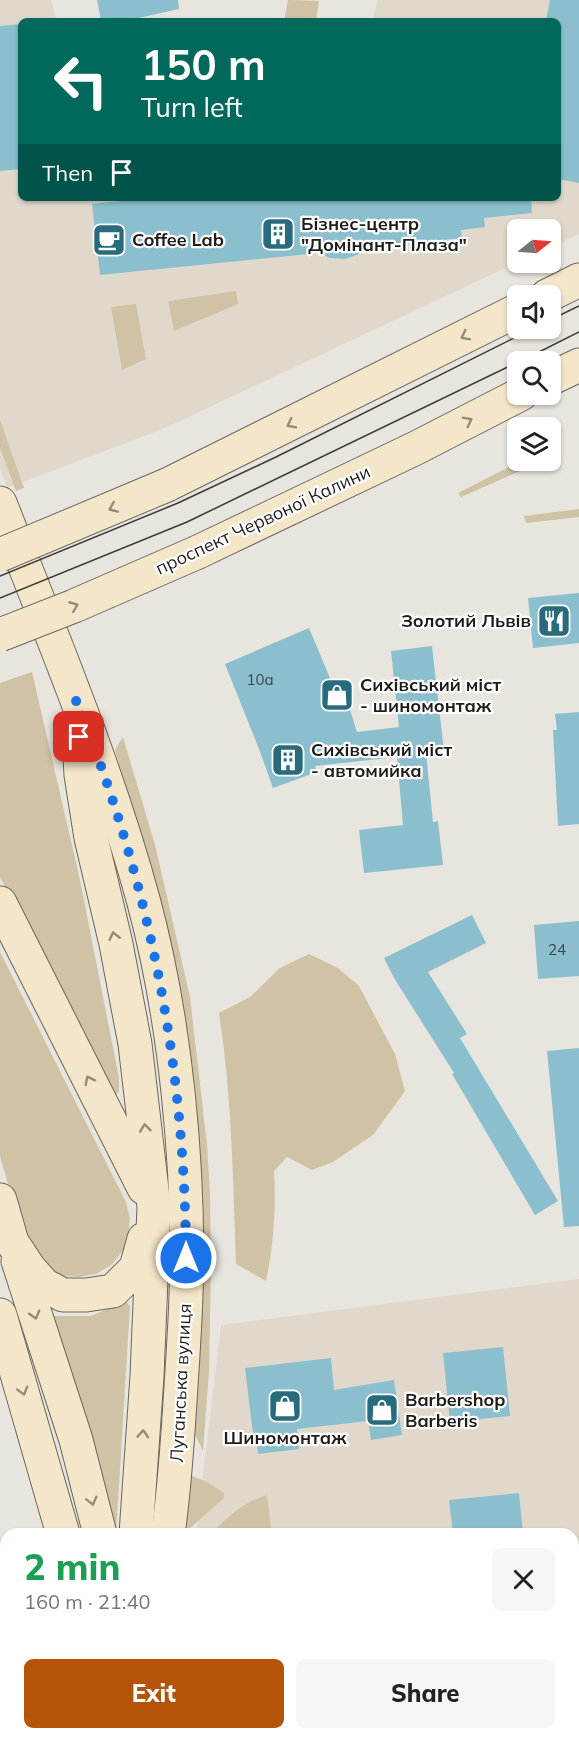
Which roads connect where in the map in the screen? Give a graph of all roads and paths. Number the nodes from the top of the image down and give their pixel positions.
1 (579, 280) edge
2 (561, 289) edge
3 (507, 315) edge
4 (579, 364) edge
5 (561, 373) edge
6 (507, 401) edge
7 (0, 503) edge
8 (0, 555) edge
9 (0, 635) edge
10 (76, 700) junction
11 (0, 903) edge
12 (0, 1200) edge
13 (154, 1207) junction
14 (6, 1232) edge
15 (0, 1315) edge
16 (61, 1528) edge
17 (98, 1528) edge
18 (136, 1528) edge
19 (169, 1528) edge

1 - 2 main road
3 -> 8 main road, bridge
4 - 5 main road
9 -> 6 main road, проспект Червоної Калини, bridge
7 - 10 main road, Луганська вулиця
13 -> 10 main road
10 - 19 main road, Луганська вулиця
13 -> 11 main road
12 - 14 main road
13 - 14 main road
18 -> 13 main road
14 -> 17 main road
15 -> 16 main road

